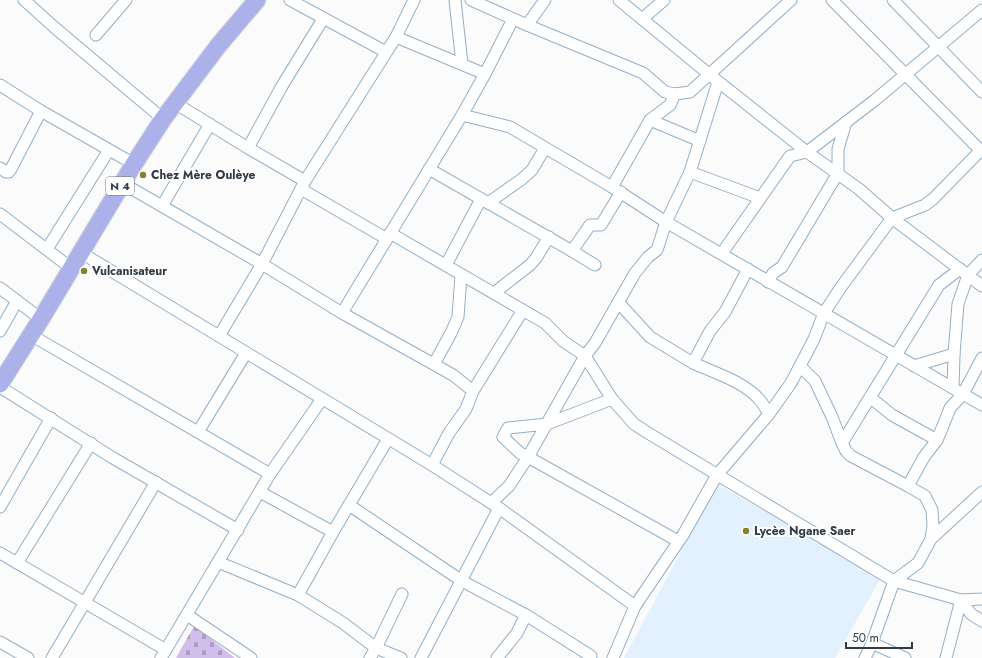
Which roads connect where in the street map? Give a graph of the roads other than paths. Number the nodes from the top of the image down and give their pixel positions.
1 (24, 0) edge
2 (126, 0) edge
3 (257, 0) edge
4 (290, 0) edge
5 (414, 0) edge
6 (455, 0) edge
7 (471, 0) edge
8 (545, 0) edge
9 (619, 0) edge
10 (664, 0) edge
11 (791, 0) edge
12 (832, 0) edge
13 (893, 0) edge
14 (982, 10) edge
15 (323, 19) junction
16 (513, 19) junction
17 (642, 19) junction
18 (526, 25) junction
19 (96, 35) dead end
20 (396, 37) junction
21 (938, 46) junction
22 (386, 52) junction
23 (462, 64) junction
24 (485, 74) junction
25 (906, 74) junction
26 (714, 79) junction
27 (0, 85) edge
28 (982, 92) edge
29 (675, 94) junction
30 (175, 103) junction
31 (41, 111) junction
32 (462, 115) junction
33 (163, 119) junction
34 (650, 120) junction
35 (846, 122) junction
36 (210, 124) junction
37 (700, 141) junction
38 (248, 148) junction
39 (545, 148) junction
40 (109, 150) junction
41 (981, 151) edge
42 (807, 152) junction
43 (134, 164) junction
44 (0, 168) edge
45 (429, 168) junction
46 (690, 172) junction
47 (838, 173) junction
48 (122, 183) junction
49 (303, 185) junction
50 (616, 190) junction
51 (760, 198) junction
52 (484, 201) junction
53 (162, 206) junction
54 (0, 214) edge
55 (892, 218) junction
56 (666, 222) junction
57 (388, 236) junction
58 (549, 237) junction
59 (47, 249) junction
60 (572, 251) junction
61 (80, 252) junction
62 (722, 253) junction
63 (982, 260) edge
64 (262, 264) junction
65 (446, 264) junction
66 (595, 265) dead end
67 (72, 268) junction
68 (748, 269) junction
69 (964, 272) junction
70 (461, 275) junction
71 (768, 282) junction
72 (982, 286) edge
73 (0, 288) edge
74 (494, 293) junction
75 (17, 301) junction
76 (618, 302) junction
77 (523, 310) junction
78 (342, 313) junction
79 (824, 313) junction
80 (41, 319) junction
81 (0, 331) edge
82 (31, 335) junction
83 (219, 336) junction
84 (246, 353) junction
85 (954, 354) junction
86 (897, 355) junction
87 (585, 356) junction
88 (982, 358) edge
89 (693, 363) junction
90 (434, 364) junction
91 (800, 366) junction
92 (914, 366) junction
93 (0, 385) edge
94 (953, 388) junction
95 (473, 391) junction
96 (963, 394) junction
97 (870, 398) junction
98 (322, 399) junction
99 (612, 399) junction
100 (982, 405) edge
101 (769, 414) junction
102 (51, 418) junction
103 (547, 424) junction
104 (198, 432) junction
105 (388, 439) junction
106 (937, 440) junction
107 (91, 443) junction
108 (842, 443) junction
109 (528, 457) junction
110 (432, 465) junction
111 (270, 474) junction
112 (717, 475) junction
113 (156, 482) junction
114 (908, 486) junction
115 (260, 492) junction
116 (982, 492) edge
117 (349, 505) junction
118 (495, 506) junction
119 (0, 507) edge
120 (238, 530) junction
121 (333, 532) junction
122 (931, 539) junction
123 (678, 541) junction
124 (0, 553) edge
125 (218, 562) junction
126 (17, 563) junction
127 (462, 581) junction
128 (894, 581) junction
129 (402, 594) dead end
130 (298, 595) junction
131 (982, 599) edge
132 (961, 600) junction
133 (85, 602) junction
134 (635, 606) junction
135 (187, 615) junction
136 (526, 615) junction
137 (982, 622) edge
138 (0, 642) edge
139 (872, 643) junction
140 (373, 653) edge
141 (164, 654) edge
142 (592, 657) edge
143 (28, 658) edge
144 (52, 658) edge
145 (251, 658) edge
146 (401, 658) edge
147 (421, 658) edge
148 (497, 658) edge
149 (613, 658) edge
150 (865, 658) edge
151 (905, 658) edge
152 (946, 658) edge

1 - 33 street
2 - 19 street
3 - 30 main road, N 4
4 - 15 street
5 - 20 street
6 - 23 street
7 - 16 street
8 - 18 street
9 - 17 street
10 - 17 street
11 - 26 street
12 - 25 street
13 - 21 street
14 - 21 street
15 - 22 street
15 - 38 street
16 - 18 street
16 - 24 street
17 - 26 street
18 - 29 street
20 - 22 street
20 - 23 street
21 - 25 street
21 - 28 street
22 - 49 street
23 - 24 street
24 - 32 street
25 - 35 street
25 - 41 street
26 - 29 street
26 - 37 street
26 - 42 street
27 - 31 street
29 - 34 street
30 - 33 main road, N 4
30 - 36 street
31 - 40 street
31 - 44 street
32 - 39 street
32 - 45 street
33 - 43 main road, N 4
34 - 37 street
34 - 50 street
35 - 42 street
35 - 47 street
36 - 38 street
36 - 53 street
37 - 46 street
38 - 49 street
39 - 50 street
39 - 52 street
40 - 43 street
40 - 59 street
41 - 55 street
42 - 47 street
42 - 51 street
43 - 48 main road, N 4
45 - 52 street
45 - 57 street
46 - 51 street
46 - 56 street
47 - 55 street
47 - 71 street
48 - 53 street
48 - 61 main road, N 4
49 - 57 street
49 - 64 street
50 - 56 street
50 - 60 street
51 - 62 street
52 - 58 street
52 - 65 street
53 - 64 street
54 - 59 street
55 - 69 street
55 - 79 street
56 - 62 street
56 - 76 street
57 - 65 street
57 - 78 street
58 - 60 street
58 - 74 street
59 - 67 street
60 - 66 street
61 - 67 main road, N 4
61 - 83 street
62 - 68 street
63 - 69 street
64 - 78 street
64 - 83 street
65 - 70 street
67 - 80 main road, N 4
68 - 71 street
68 - 89 street
69 - 72 street
69 - 85 street
69 - 86 street
70 - 74 street
70 - 90 street
71 - 79 street
73 - 75 street
74 - 77 street
75 - 80 street
75 - 81 street
76 - 87 street
76 - 89 street
77 - 87 street
77 - 95 street
78 - 90 street
79 - 86 street
79 - 91 street
80 - 82 main road, N 4
82 - 93 main road, N 4
82 - 104 street
83 - 84 street
84 - 98 street
84 - 104 street
85 - 92 street
85 - 94 street
86 - 92 street
86 - 97 street
87 - 99 street
87 - 103 street
88 - 96 street
89 - 101 street
90 - 95 street
91 - 101 street
91 - 108 street
92 - 94 street
93 - 102 street
94 - 96 street
95 - 110 street
96 - 100 street
96 - 106 street
97 - 106 street
97 - 108 street
98 - 105 street
98 - 111 street
99 - 103 street
99 - 112 street
101 - 112 street
102 - 107 street
102 - 119 street
103 - 109 street
103 - 109 street
104 - 111 street
105 - 110 street
105 - 117 street
106 - 114 street
107 - 113 street
107 - 126 street
108 - 114 street
109 - 118 street
109 - 123 street
110 - 118 street
111 - 115 street
112 - 123 street
112 - 128 street
113 - 120 street
113 - 133 street
114 - 122 street
115 - 120 street
115 - 121 street
116 - 122 street
117 - 121 street
117 - 127 street
118 - 127 street
118 - 134 street
120 - 125 street
121 - 130 street
122 - 128 street
123 - 134 street
124 - 126 street
125 - 130 street
125 - 135 street
126 - 133 street
127 - 136 street
127 - 147 street
128 - 132 street
128 - 139 street
129 - 140 street
130 - 140 street
131 - 132 street
132 - 137 street
132 - 152 street
133 - 141 street
133 - 144 street
134 - 149 street
135 - 141 street
135 - 145 street
136 - 142 street
136 - 148 street
138 - 143 street
139 - 150 street
139 - 151 street
140 - 146 street

